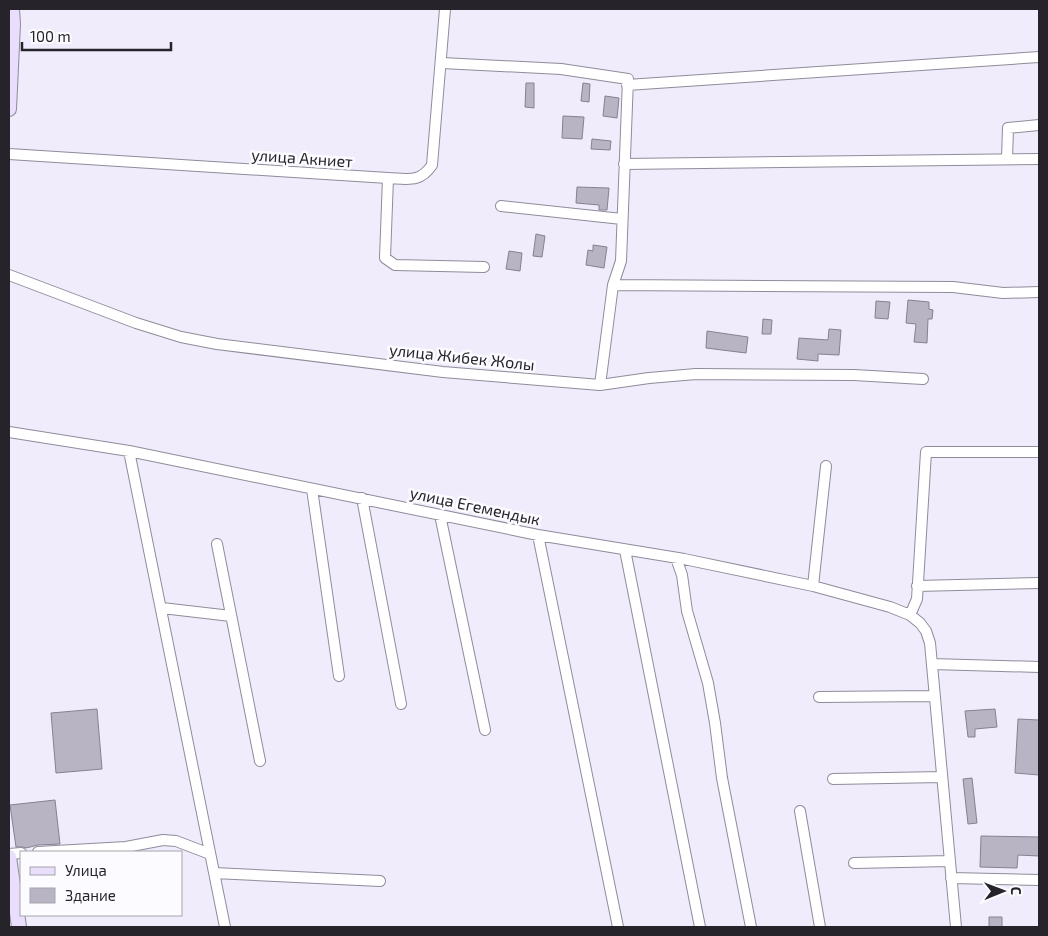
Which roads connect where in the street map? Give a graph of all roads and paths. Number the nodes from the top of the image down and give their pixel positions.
1 (12, 9) edge
2 (445, 9) edge
3 (1039, 57) edge
4 (442, 63) junction
5 (627, 85) junction
6 (9, 88) edge
7 (9, 109) edge
8 (1039, 125) edge
9 (9, 154) edge
10 (1007, 159) junction
11 (1039, 159) edge
12 (624, 164) junction
13 (388, 178) junction
14 (501, 206) dead end
15 (622, 219) junction
16 (484, 267) dead end
17 (9, 275) edge
18 (613, 286) junction
19 (1039, 292) edge
20 (924, 378) dead end
21 (600, 385) junction
22 (9, 432) edge
23 (129, 451) junction
24 (1039, 452) edge
25 (826, 466) dead end
26 (312, 489) junction
27 (362, 498) junction
28 (440, 515) junction
29 (538, 535) junction
30 (217, 544) dead end
31 (625, 550) junction
32 (676, 558) junction
33 (1039, 583) edge
34 (813, 586) junction
35 (918, 586) junction
36 (162, 608) junction
37 (910, 615) junction
38 (231, 616) junction
39 (932, 664) junction
40 (1039, 667) edge
41 (339, 676) dead end
42 (934, 696) junction
43 (819, 698) dead end
44 (401, 704) dead end
45 (485, 730) dead end
46 (260, 762) dead end
47 (942, 778) junction
48 (833, 779) dead end
49 (800, 811) dead end
50 (56, 851) edge
51 (210, 854) junction
52 (9, 855) edge
53 (950, 861) junction
54 (854, 863) dead end
55 (214, 873) junction
56 (951, 878) junction
57 (1039, 880) edge
58 (380, 881) dead end
59 (19, 927) edge
60 (225, 927) edge
61 (618, 927) edge
62 (700, 927) edge
63 (751, 927) edge
64 (820, 927) edge
65 (956, 927) edge

1 - 6 main road
2 - 4 street, улица Акниет
3 - 5 street
4 - 5 street
4 - 13 street, улица Акниет
5 - 12 street
6 - 7 main road
8 - 10 street
9 - 13 street, улица Акниет
10 - 11 street
10 - 12 street
12 - 15 street
13 - 16 street
14 - 15 street
15 - 18 street
17 - 21 street, улица Жибек Жолы
18 - 19 street
18 - 21 street
20 - 21 street, улица Жибек Жолы
22 - 23 street, улица Егемендык
23 - 26 street, улица Егемендык
23 - 36 street
24 - 35 street
25 - 34 street
26 - 27 street, улица Егемендык
26 - 41 street
27 - 28 street, улица Егемендык
27 - 44 street
28 - 29 street, улица Егемендык
28 - 45 street
29 - 31 street, улица Егемендык
29 - 61 street
30 - 38 street
31 - 32 street, улица Егемендык
31 - 62 street
32 - 34 street, улица Егемендык
32 - 63 street
33 - 35 street
34 - 37 street, улица Егемендык
35 - 37 street
36 - 38 street
36 - 51 street
37 - 39 street, улица Егемендык
38 - 46 street
39 - 40 street
39 - 42 street
42 - 43 street
42 - 47 street
47 - 48 street
47 - 53 street
49 - 64 street
50 - 51 street
51 - 55 street
52 - 59 main road
53 - 54 street
53 - 56 street
55 - 58 street
55 - 60 street
56 - 57 street
56 - 65 street

